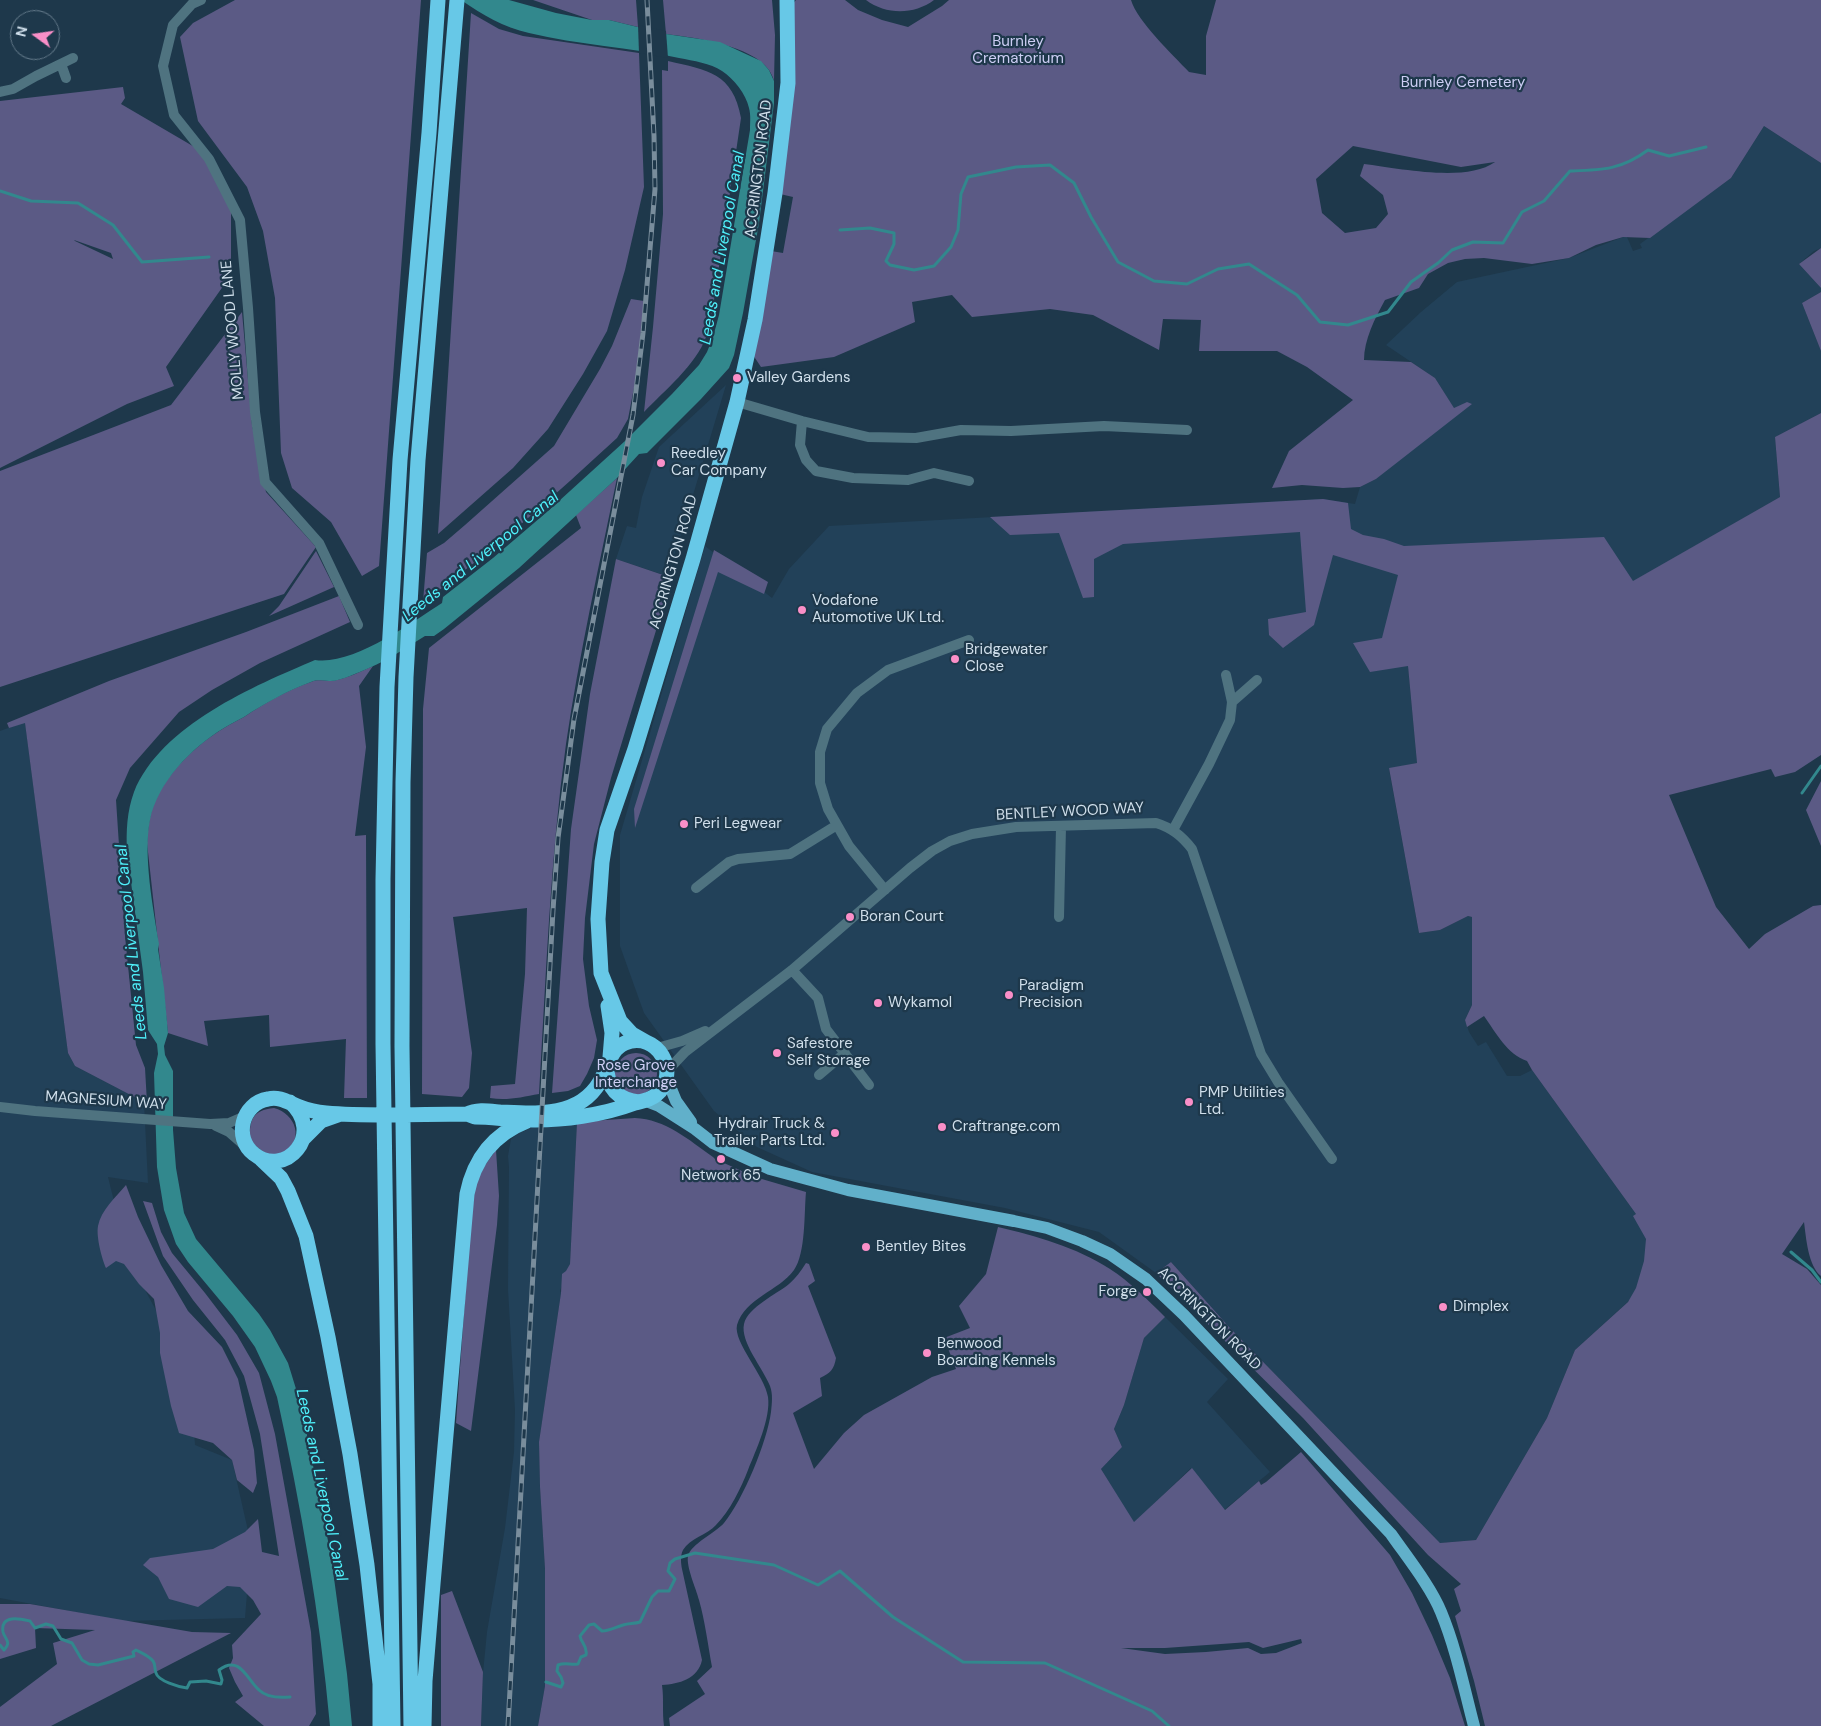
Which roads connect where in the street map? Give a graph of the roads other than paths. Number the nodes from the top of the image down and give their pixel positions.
1 (201, 0) edge
2 (438, 0) edge
3 (457, 0) edge
4 (787, 0) edge
5 (73, 58) dead end
6 (61, 64) junction
7 (66, 78) dead end
8 (0, 92) edge
9 (737, 402) junction
10 (802, 421) junction
11 (1187, 430) dead end
12 (969, 481) dead end
13 (356, 621) dead end
14 (970, 640) dead end
15 (1226, 675) dead end
16 (1257, 680) dead end
17 (1232, 702) junction
18 (837, 825) junction
19 (1060, 827) junction
20 (1173, 830) junction
21 (696, 888) dead end
22 (885, 890) junction
23 (1059, 917) dead end
24 (792, 970) junction
25 (604, 980) junction
26 (722, 1023) junction
27 (651, 1045) junction
28 (845, 1053) junction
29 (608, 1062) junction
30 (667, 1074) junction
31 (819, 1075) dead end
32 (870, 1085) dead end
33 (642, 1101) junction
34 (290, 1102) junction
35 (0, 1106) edge
36 (575, 1111) junction
37 (340, 1114) junction
38 (245, 1116) junction
39 (534, 1117) junction
40 (210, 1124) junction
41 (695, 1129) junction
42 (304, 1138) junction
43 (247, 1147) junction
44 (260, 1158) junction
45 (1332, 1159) dead end
46 (380, 1726) edge
47 (393, 1726) edge
48 (411, 1726) edge
49 (424, 1726) edge
50 (1474, 1726) edge

1 - 13 street, MOLLY WOOD LANE
2 - 47 highway
3 - 48 highway
4 - 9 highway, ACCRINGTON ROAD
5 - 6 street
6 - 7 street
6 - 8 street
9 - 10 street
9 - 25 highway, ACCRINGTON ROAD
10 - 11 street
10 - 12 street
14 - 18 street
15 - 17 street
16 - 17 street
17 - 20 street
18 - 21 street
18 - 22 street
19 - 20 street, BENTLEY WOOD WAY
19 - 22 street, BENTLEY WOOD WAY
19 - 23 street
20 - 45 street, BENTLEY WOOD WAY
22 - 24 street, BENTLEY WOOD WAY
24 - 26 street, BENTLEY WOOD WAY
24 - 28 street
25 - 27 highway, ACCRINGTON ROAD
25 - 29 highway, ACCRINGTON ROAD
26 - 27 street, BENTLEY WOOD WAY
26 - 30 street, BENTLEY WOOD WAY
27 - 29 highway
27 - 30 highway
28 - 31 street
28 - 32 street
29 - 33 highway
29 - 36 highway
30 - 33 highway
30 - 41 main road, ACCRINGTON ROAD
33 - 36 highway
33 - 41 main road, ACCRINGTON ROAD
34 - 37 highway
34 - 38 highway
34 - 42 highway
35 - 40 street, MAGNESIUM WAY
36 - 39 highway
37 - 39 highway
37 - 42 highway
38 - 40 street, MAGNESIUM WAY
38 - 43 highway
39 - 49 highway
40 - 43 street, MAGNESIUM WAY
41 - 50 main road, ACCRINGTON ROAD
42 - 44 highway
43 - 44 highway
44 - 46 highway

